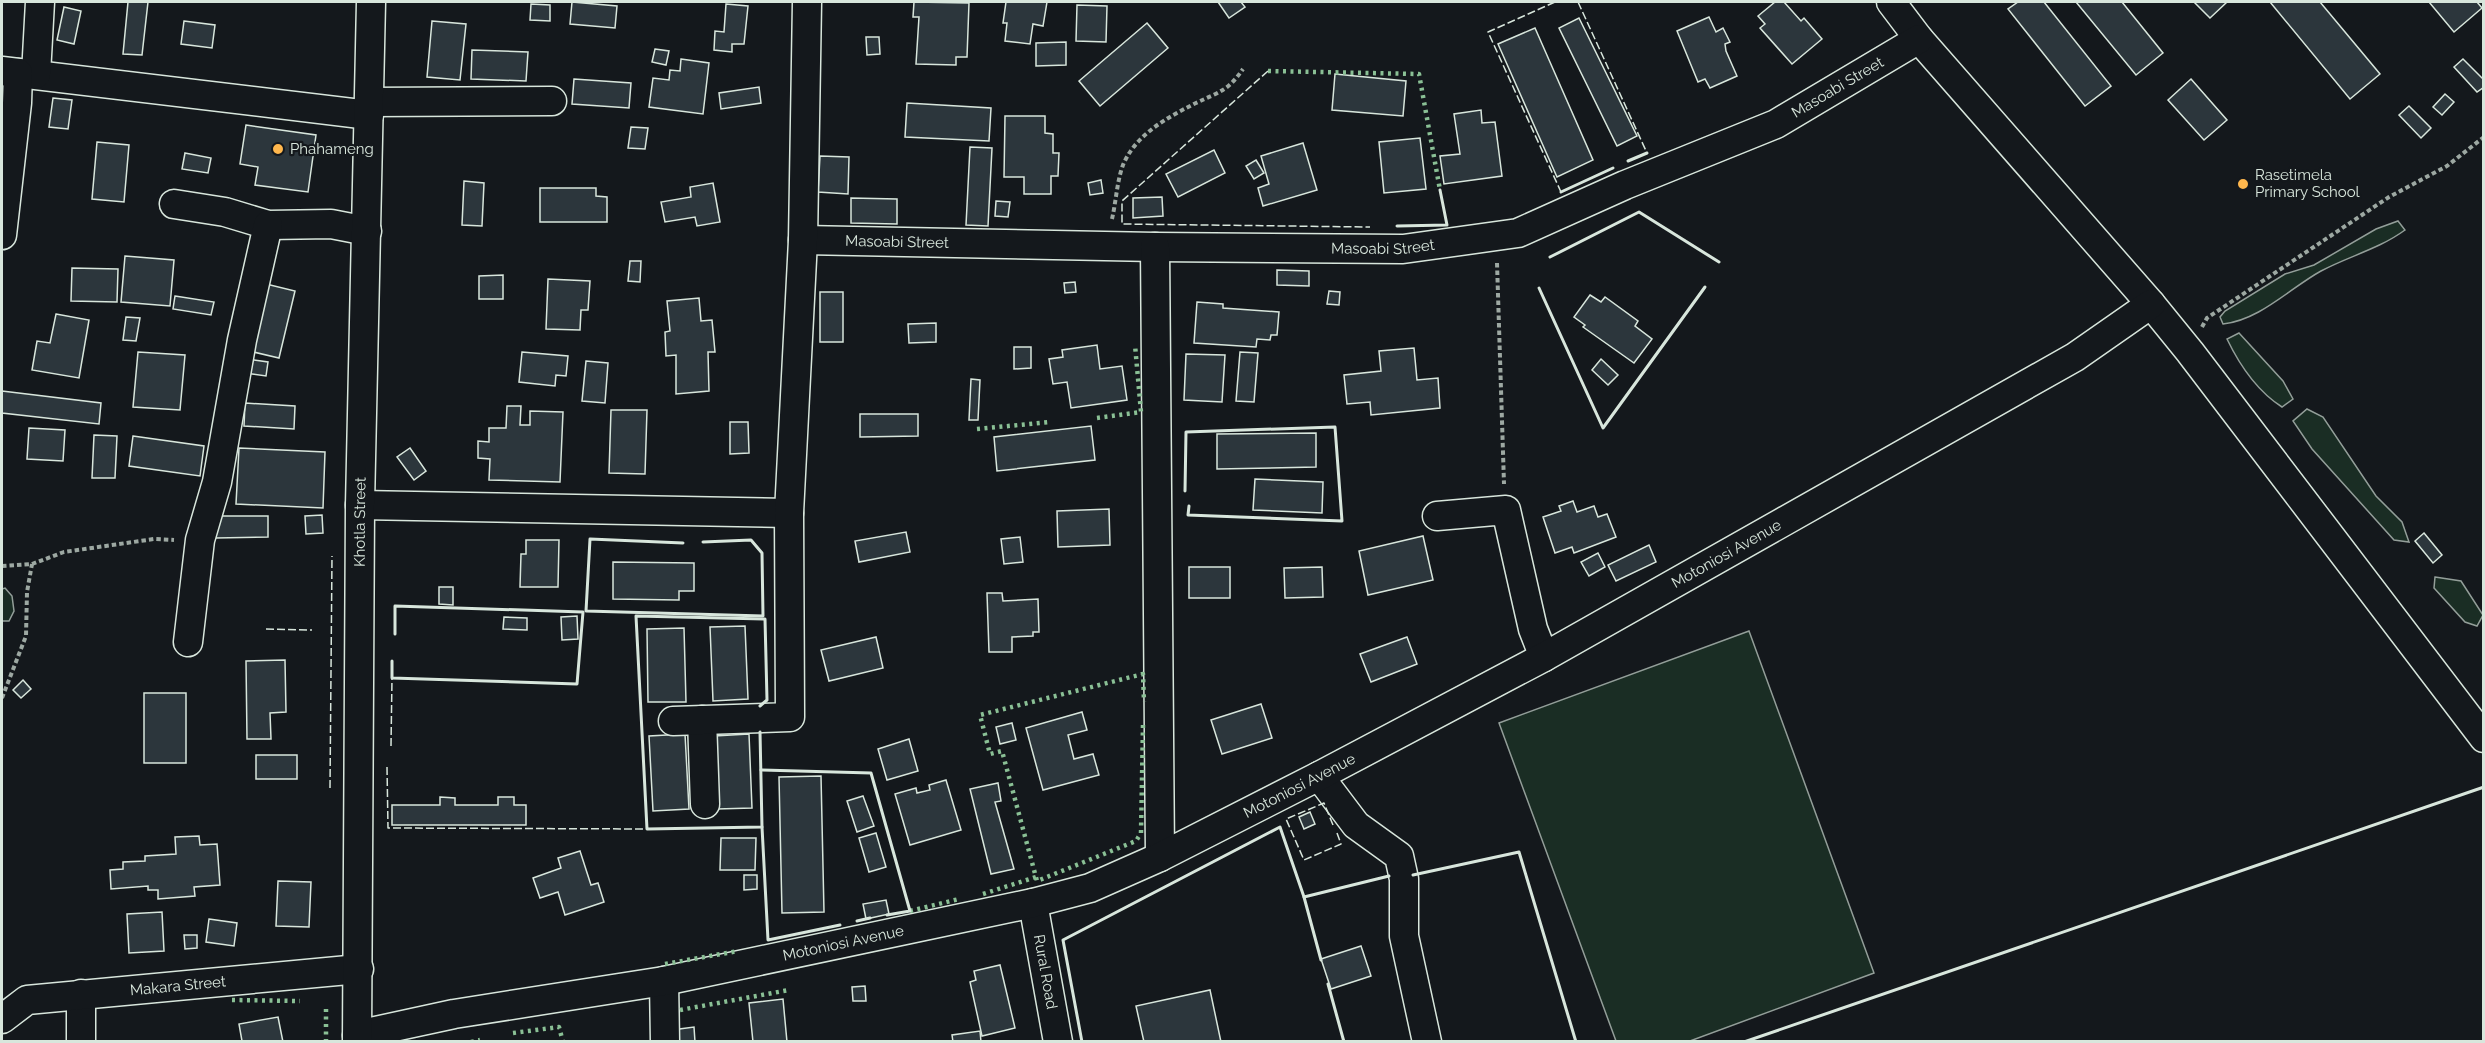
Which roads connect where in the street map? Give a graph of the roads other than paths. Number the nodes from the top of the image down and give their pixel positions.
1 (40, 2) edge
2 (371, 2) edge
3 (807, 2) edge
4 (1891, 2) edge
5 (1919, 39) junction
6 (18, 73) edge
7 (552, 101) dead end
8 (369, 109) junction
9 (174, 204) dead end
10 (268, 225) junction
11 (366, 231) junction
12 (2, 235) edge
13 (803, 240) junction
14 (1155, 247) junction
15 (2151, 304) junction
16 (360, 505) junction
17 (789, 513) junction
18 (1437, 516) dead end
19 (188, 642) dead end
20 (1544, 657) junction
21 (702, 720) junction
22 (673, 721) dead end
23 (2484, 738) edge
24 (1319, 776) junction
25 (705, 804) dead end
26 (1160, 857) junction
27 (1033, 903) junction
28 (359, 969) junction
29 (664, 981) junction
30 (81, 994) junction
31 (2, 1019) edge
32 (357, 1038) edge
33 (81, 1041) edge
34 (665, 1041) edge
35 (1058, 1041) edge
36 (1428, 1041) edge

1 - 6 street
2 - 8 street, Khotla Street
3 - 13 street
4 - 5 street
5 - 14 street, Masoabi Street
5 - 15 street
6 - 8 street
6 - 12 street
7 - 8 street
8 - 11 street, Khotla Street
9 - 10 street
10 - 11 street
10 - 19 street
11 - 16 street, Khotla Street
13 - 14 street, Masoabi Street
13 - 17 street
14 - 26 street
15 - 20 street, Motoniosi Avenue
15 - 23 street
16 - 17 street
16 - 28 street, Khotla Street
17 - 21 street
18 - 20 street
20 - 24 street, Motoniosi Avenue
21 - 22 street
21 - 25 street
24 - 26 street, Motoniosi Avenue
24 - 36 street
26 - 27 street, Motoniosi Avenue
27 - 29 street, Motoniosi Avenue
27 - 35 street, Rural Road
28 - 30 street, Makara Street
28 - 32 street, Khotla Street
29 - 32 street, Motoniosi Avenue
29 - 34 street
30 - 31 street, Makara Street
30 - 33 street

